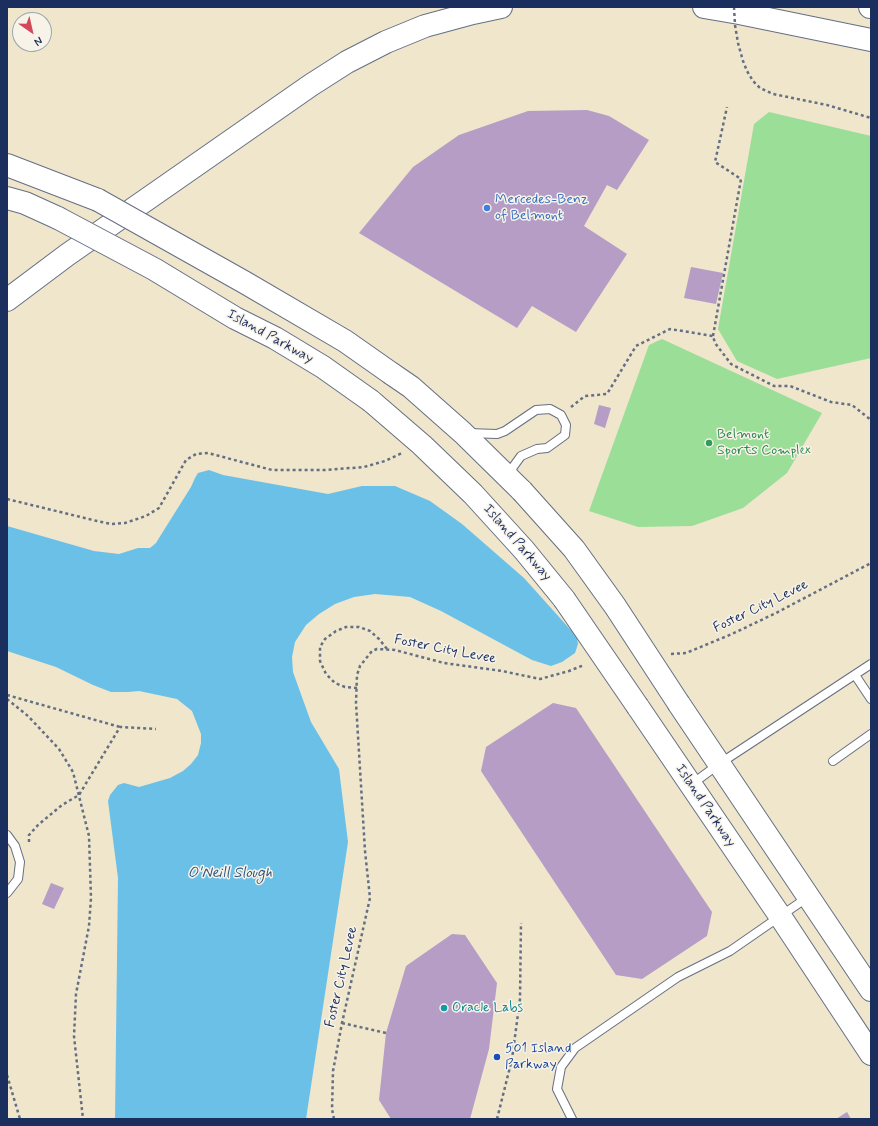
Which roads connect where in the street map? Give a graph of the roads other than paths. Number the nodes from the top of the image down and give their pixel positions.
1 (501, 7) edge
2 (704, 7) edge
3 (871, 40) edge
4 (7, 165) edge
5 (7, 198) edge
6 (7, 300) edge
7 (463, 433) junction
8 (515, 484) junction
9 (871, 664) edge
10 (855, 675) junction
11 (871, 699) edge
12 (871, 734) edge
13 (833, 760) dead end
14 (719, 764) junction
15 (691, 785) junction
16 (7, 835) edge
17 (7, 893) edge
18 (809, 896) junction
19 (780, 916) junction
20 (871, 990) edge
21 (871, 1054) edge
22 (572, 1119) edge

1 - 6 main road
2 - 3 main road
4 - 7 main road, bridge
5 - 15 main road, Island Parkway, bridge
7 - 8 main road
7 - 8 lane
8 - 14 main road, bridge
9 - 10 lane
10 - 11 lane
10 - 14 lane
12 - 13 lane
14 - 15 lane
14 - 18 main road
15 - 19 main road, Island Parkway
16 - 17 lane
18 - 19 lane
18 - 20 main road
19 - 21 main road, Island Parkway
19 - 22 lane

